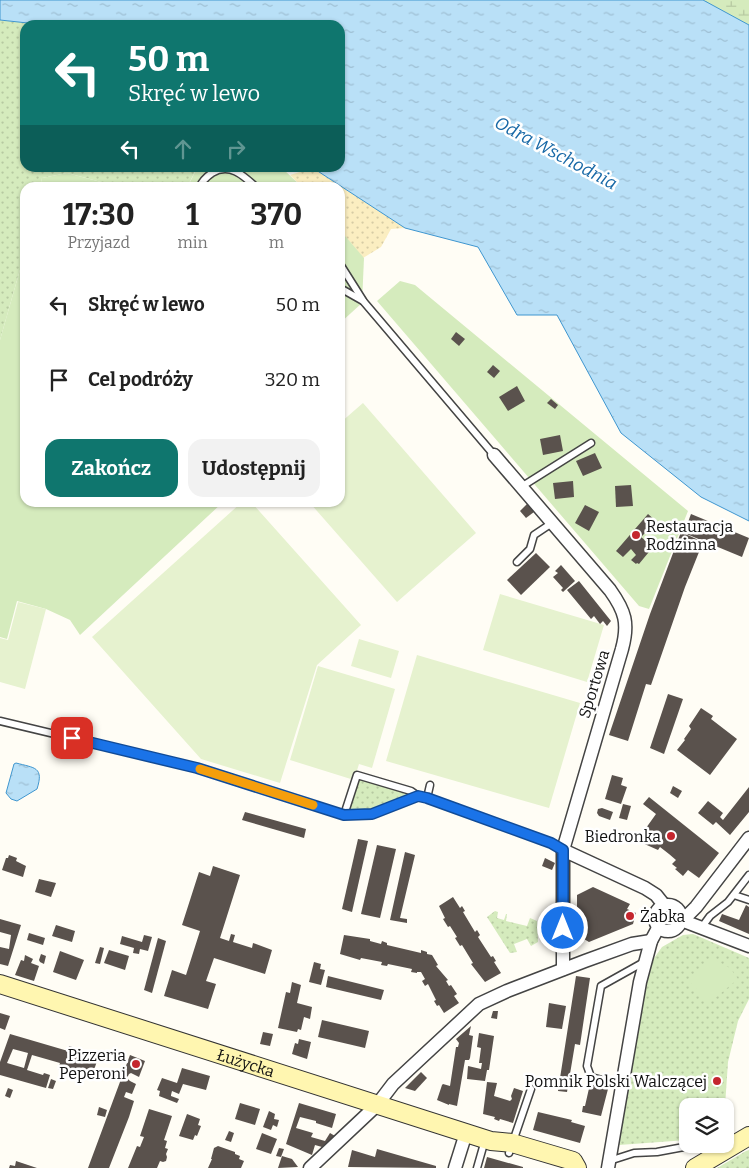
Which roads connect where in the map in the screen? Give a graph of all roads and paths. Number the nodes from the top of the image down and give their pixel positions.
1 (214, 172) edge
2 (237, 172) edge
3 (203, 182) edge
4 (251, 182) edge
5 (345, 272) edge
6 (345, 291) edge
7 (364, 302) junction
8 (591, 443) dead end
9 (494, 455) joint
10 (521, 487) junction
11 (552, 523) junction
12 (517, 562) dead end
13 (0, 721) edge
14 (430, 786) dead end
15 (418, 796) junction
16 (427, 798) junction
17 (344, 815) junction
18 (749, 838) edge
19 (563, 850) junction
20 (749, 875) edge
21 (734, 895) junction
22 (749, 900) edge
23 (664, 905) junction
24 (681, 918) junction
25 (702, 927) junction
26 (658, 928) junction
27 (650, 941) junction
28 (749, 946) edge
29 (644, 962) junction
30 (563, 969) junction
31 (0, 984) edge
32 (621, 1085) junction
33 (531, 1090) dead end
34 (377, 1105) junction
35 (466, 1133) junction
36 (743, 1136) edge
37 (488, 1140) junction
38 (510, 1148) junction
39 (679, 1148) edge
40 (608, 1164) edge
41 (310, 1168) edge
42 (455, 1168) edge
43 (477, 1168) edge
44 (555, 1168) edge
45 (577, 1168) edge
46 (695, 1168) edge

1 - 3 lane
2 - 4 lane
5 - 7 lane
6 - 7 lane
7 - 9 lane
8 - 10 lane
9 - 10 street, Sportowa
10 - 11 street, Sportowa
11 - 12 lane
11 - 19 street, Sportowa
13 - 17 lane
14 - 16 lane
15 - 16 lane
15 - 17 lane
15 - 17 lane
16 - 19 lane
18 - 24 street
19 - 23 street
19 - 30 street, Sportowa
20 - 21 lane
21 - 22 lane
21 - 25 lane
23 - 24 street
23 - 26 street
24 - 25 street
24 - 26 street
25 - 28 street
26 - 27 street
27 - 29 street
27 - 30 street
29 - 32 street
29 - 32 lane
30 - 34 street
31 - 34 street, Łużycka
32 - 40 street
33 - 38 lane
34 - 35 street, Łużycka
34 - 41 street
35 - 37 street, Łużycka
35 - 42 street
36 - 46 street
37 - 38 street, Łużycka
37 - 43 lane
38 - 44 street, Łużycka
38 - 45 street, Łużycka
39 - 40 lane

